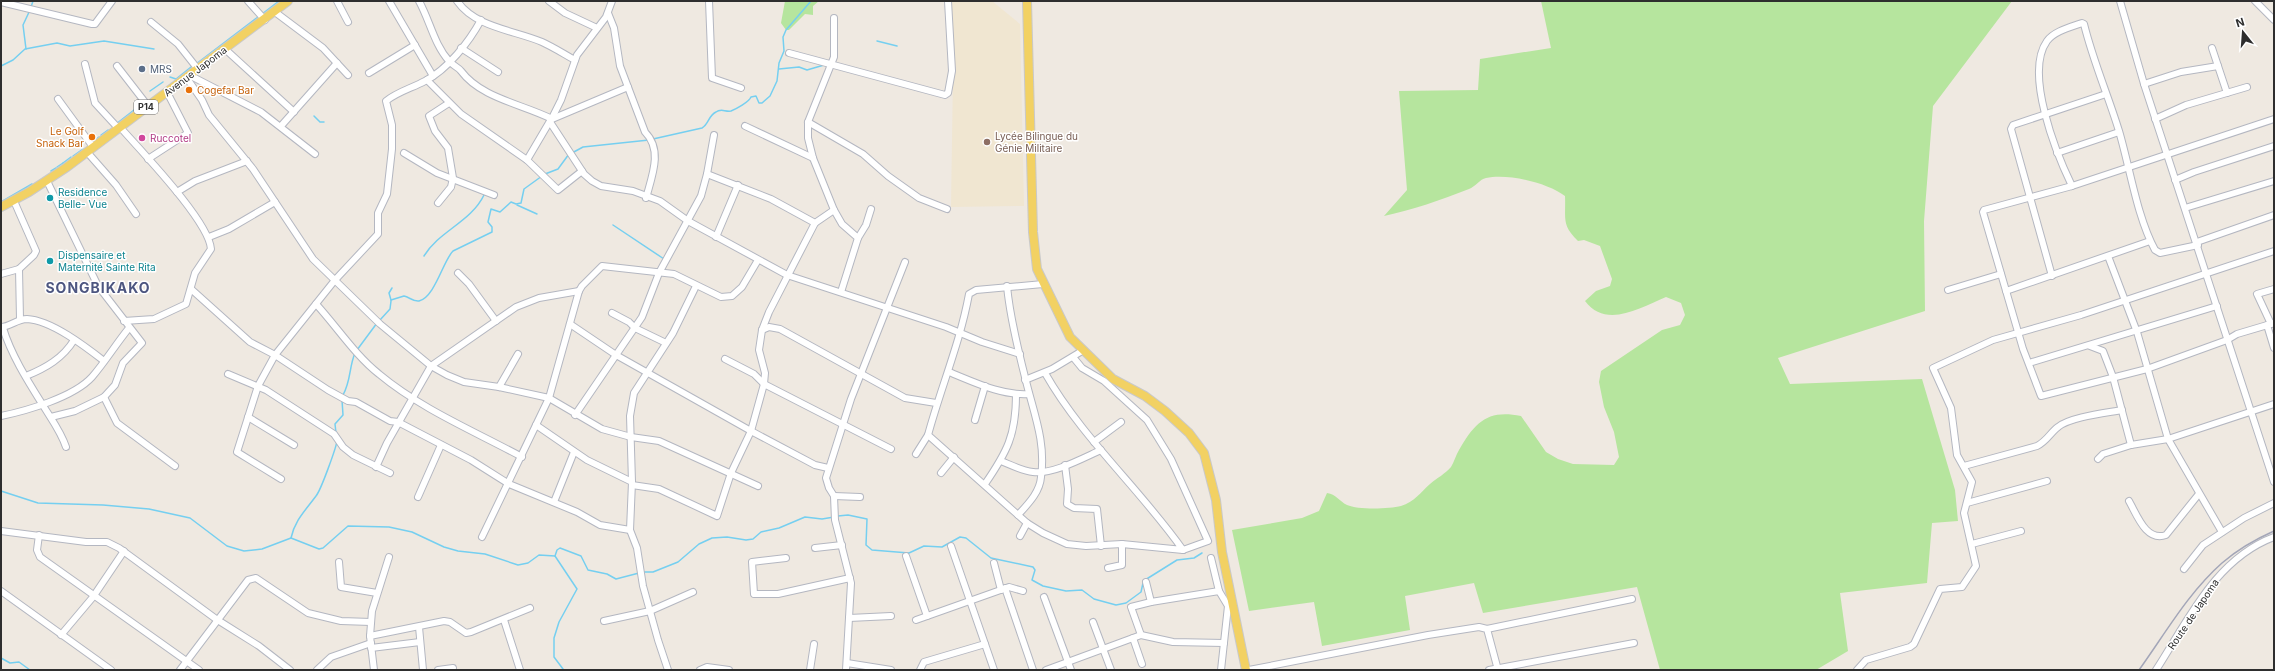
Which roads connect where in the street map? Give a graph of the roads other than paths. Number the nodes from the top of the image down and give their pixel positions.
1 (112, 1) edge
2 (248, 1) edge
3 (287, 1) edge
4 (337, 1) edge
5 (389, 1) edge
6 (419, 1) edge
7 (457, 1) edge
8 (549, 1) edge
9 (612, 1) edge
10 (709, 1) edge
11 (948, 1) edge
12 (1027, 1) edge
13 (2120, 1) edge
14 (2255, 1) edge
15 (1, 2) edge
16 (274, 12) junction
17 (608, 13) junction
18 (834, 18) dead end
19 (265, 20) junction
20 (481, 20) junction
21 (2274, 20) edge
22 (151, 22) dead end
23 (348, 22) dead end
24 (597, 28) junction
25 (415, 45) junction
26 (460, 48) junction
27 (2212, 48) dead end
28 (225, 49) junction
29 (789, 53) dead end
30 (575, 60) junction
31 (449, 62) junction
32 (337, 63) junction
33 (85, 64) dead end
34 (832, 64) junction
35 (117, 66) dead end
36 (2218, 66) junction
37 (198, 68) junction
38 (498, 72) dead end
39 (369, 73) dead end
40 (348, 75) dead end
41 (187, 76) junction
42 (433, 76) junction
43 (427, 80) junction
44 (2144, 84) junction
45 (628, 86) junction
46 (2247, 87) dead end
47 (740, 88) dead end
48 (167, 92) junction
49 (2227, 93) junction
50 (2106, 94) junction
51 (58, 99) dead end
52 (449, 103) junction
53 (148, 106) junction
54 (294, 112) junction
55 (2047, 114) junction
56 (2155, 119) junction
57 (2274, 119) edge
58 (551, 120) junction
59 (808, 122) junction
60 (281, 126) junction
61 (745, 126) dead end
62 (119, 128) junction
63 (2119, 132) junction
64 (714, 135) dead end
65 (2274, 146) edge
66 (90, 149) junction
67 (2057, 152) junction
68 (404, 153) dead end
69 (315, 154) dead end
70 (2166, 154) junction
71 (812, 158) junction
72 (148, 159) junction
73 (527, 160) junction
74 (247, 161) junction
75 (2128, 166) junction
76 (582, 171) junction
77 (707, 174) junction
78 (453, 178) junction
79 (2175, 180) junction
80 (47, 181) junction
81 (2274, 181) edge
82 (738, 185) junction
83 (2072, 186) junction
84 (177, 192) junction
85 (494, 195) dead end
86 (2030, 197) junction
87 (646, 198) junction
88 (14, 201) junction
89 (275, 202) junction
90 (438, 203) dead end
91 (1, 207) edge
92 (2185, 208) junction
93 (871, 209) dead end
94 (948, 209) dead end
95 (834, 210) junction
96 (136, 214) dead end
97 (2274, 215) edge
98 (688, 221) junction
99 (815, 222) junction
100 (209, 237) junction
101 (716, 237) junction
102 (858, 238) junction
103 (2150, 242) junction
104 (2197, 243) junction
105 (2274, 251) edge
106 (2108, 256) junction
107 (758, 260) junction
108 (904, 262) dead end
109 (18, 269) junction
110 (458, 273) dead end
111 (659, 273) junction
112 (1, 274) edge
113 (2001, 274) junction
114 (2208, 274) junction
115 (787, 275) junction
116 (2052, 276) junction
117 (335, 280) junction
118 (1043, 284) junction
119 (696, 286) junction
120 (1007, 286) junction
121 (191, 289) junction
122 (2274, 289) edge
123 (1948, 290) dead end
124 (579, 291) junction
125 (2006, 291) junction
126 (840, 292) junction
127 (2125, 300) junction
128 (316, 304) junction
129 (2217, 306) junction
130 (886, 308) junction
131 (612, 314) dead end
132 (20, 320) junction
133 (124, 321) junction
134 (496, 321) junction
135 (570, 324) junction
136 (2271, 324) edge
137 (2, 327) edge
138 (129, 328) junction
139 (635, 328) junction
140 (762, 330) junction
141 (2019, 332) junction
142 (2137, 332) junction
143 (961, 333) junction
144 (74, 340) junction
145 (2227, 340) junction
146 (666, 343) junction
147 (2090, 346) junction
148 (2274, 348) edge
149 (1082, 351) junction
150 (518, 354) dead end
151 (1020, 354) junction
152 (275, 355) junction
153 (616, 355) junction
154 (1072, 357) junction
155 (725, 359) dead end
156 (104, 361) junction
157 (2029, 363) junction
158 (431, 366) junction
159 (2147, 369) junction
160 (949, 372) junction
161 (1045, 372) junction
162 (646, 373) junction
163 (228, 374) dead end
164 (860, 374) junction
165 (26, 376) junction
166 (2113, 377) junction
167 (1025, 380) junction
168 (764, 384) junction
169 (258, 386) junction
170 (499, 386) junction
171 (985, 386) junction
172 (1029, 394) junction
173 (1016, 395) junction
174 (104, 397) junction
175 (412, 398) junction
176 (549, 398) junction
177 (936, 403) junction
178 (42, 404) junction
179 (2274, 404) edge
180 (2122, 410) junction
181 (2251, 411) junction
182 (575, 415) junction
183 (1, 416) edge
184 (51, 417) junction
185 (248, 417) junction
186 (975, 420) dead end
187 (398, 422) junction
188 (1121, 422) dead end
189 (843, 424) junction
190 (536, 425) junction
191 (751, 431) junction
192 (928, 434) junction
193 (631, 437) junction
194 (2168, 439) junction
195 (1094, 442) junction
196 (294, 445) dead end
197 (441, 445) junction
198 (2131, 445) junction
199 (66, 447) dead end
200 (891, 449) dead end
201 (1100, 450) junction
202 (574, 452) junction
203 (916, 454) dead end
204 (522, 457) junction
205 (954, 457) junction
206 (2098, 459) dead end
207 (1001, 461) junction
208 (1065, 465) junction
209 (175, 466) dead end
210 (1964, 466) junction
211 (376, 467) junction
212 (828, 468) junction
213 (390, 473) dead end
214 (731, 473) junction
215 (941, 473) dead end
216 (1041, 473) junction
217 (281, 479) dead end
218 (2047, 481) dead end
219 (2274, 482) edge
220 (509, 484) junction
221 (632, 484) junction
222 (984, 484) junction
223 (758, 486) dead end
224 (2198, 495) junction
225 (834, 496) junction
226 (418, 497) dead end
227 (860, 497) dead end
228 (2129, 501) dead end
229 (554, 502) junction
230 (1967, 503) junction
231 (2274, 503) edge
232 (1018, 515) junction
233 (1027, 523) junction
234 (630, 530) junction
235 (1, 531) edge
236 (2021, 531) dead end
237 (2222, 532) junction
238 (39, 535) junction
239 (1020, 536) dead end
240 (2274, 536) edge
241 (482, 537) dead end
242 (1122, 544) junction
243 (1972, 544) junction
244 (842, 546) junction
245 (951, 546) dead end
246 (1101, 546) junction
247 (815, 548) dead end
248 (1183, 550) junction
249 (124, 551) junction
250 (906, 556) dead end
251 (389, 557) dead end
252 (786, 558) dead end
253 (1211, 558) dead end
254 (339, 562) dead end
255 (994, 563) dead end
256 (1108, 568) dead end
257 (2184, 569) dead end
258 (850, 578) junction
259 (1146, 582) dead end
260 (1003, 589) junction
261 (1, 591) edge
262 (1024, 591) dead end
263 (1219, 591) junction
264 (693, 592) dead end
265 (377, 593) junction
266 (93, 597) junction
267 (1044, 598) dead end
268 (1632, 600) dead end
269 (970, 601) junction
270 (1151, 602) junction
271 (530, 608) dead end
272 (650, 611) junction
273 (891, 616) dead end
274 (927, 616) junction
275 (849, 618) junction
276 (216, 619) junction
277 (504, 620) junction
278 (916, 620) dead end
279 (604, 621) dead end
280 (371, 622) junction
281 (1093, 622) dead end
282 (419, 627) junction
283 (1487, 629) junction
284 (61, 635) junction
285 (1141, 635) junction
286 (370, 636) junction
287 (1134, 638) junction
288 (420, 642) junction
289 (1224, 643) junction
290 (1634, 643) dead end
291 (814, 644) dead end
292 (985, 644) junction
293 (371, 646) junction
294 (1103, 649) junction
295 (188, 661) junction
296 (1068, 662) junction
297 (847, 663) junction
298 (1142, 664) dead end
299 (453, 668) dead end
300 (1498, 669) edge
301 (111, 670) edge
302 (180, 670) edge
303 (199, 670) edge
304 (290, 670) edge
305 (317, 670) edge
306 (374, 670) edge
307 (423, 670) edge
308 (438, 670) edge
309 (520, 670) edge
310 (668, 670) edge
311 (700, 670) edge
312 (729, 670) edge
313 (810, 670) edge
314 (846, 670) edge
315 (891, 670) edge
316 (920, 670) edge
317 (994, 670) edge
318 (1033, 670) edge
319 (1046, 670) edge
320 (1071, 670) edge
321 (1110, 670) edge
322 (1221, 670) edge
323 (1246, 670) edge
324 (1249, 670) edge
325 (1489, 670) edge
326 (1857, 670) edge
327 (2156, 670) edge

1 - 15 street
2 - 19 street
3 - 16 main road, Avenue Japoma / P14
4 - 23 street
5 - 25 street
6 - 31 street
7 - 20 street
8 - 24 street
9 - 17 street
10 - 47 street
11 - 34 street
12 - 118 main road
13 - 44 street
14 - 21 street
16 - 19 main road, Avenue Japoma / P14
16 - 32 street
17 - 24 street
17 - 45 street
18 - 34 street
19 - 28 main road, Avenue Japoma / P14
20 - 26 street
20 - 30 street
22 - 37 street
24 - 30 street
25 - 39 street
25 - 42 street
26 - 31 street
26 - 38 street
27 - 36 street
28 - 37 main road, Avenue Japoma / P14
28 - 54 street
29 - 34 street
30 - 58 street
31 - 42 street
31 - 58 street
32 - 40 street
32 - 54 street
33 - 62 street
34 - 59 street
35 - 53 street
36 - 44 street
36 - 49 street
37 - 41 main road, Avenue Japoma / P14
41 - 48 main road, Avenue Japoma / P14
41 - 60 street
41 - 74 street
42 - 43 street
43 - 52 street
43 - 117 street
44 - 56 street
45 - 58 street
45 - 87 street
46 - 49 street
48 - 53 main road, Avenue Japoma / P14
48 - 72 street
49 - 56 street
50 - 55 street
50 - 55 street
50 - 63 street
51 - 66 street
52 - 73 street
52 - 78 street
53 - 62 main road, Avenue Japoma / P14
54 - 60 street
55 - 67 street
55 - 86 street
56 - 70 street
57 - 70 street
58 - 73 street
58 - 76 street
59 - 71 street
59 - 94 street
60 - 69 street
61 - 71 street
62 - 66 main road, Avenue Japoma / P14
62 - 72 street
63 - 67 street
63 - 75 street
64 - 77 street
65 - 79 street
66 - 80 main road, Avenue Japoma / P14
66 - 96 street
67 - 83 street
68 - 78 street
70 - 75 street
70 - 79 street
71 - 95 street
72 - 84 street
73 - 76 street
74 - 84 street
74 - 89 street
75 - 83 street
75 - 103 street
76 - 87 street
77 - 82 street
77 - 98 street
78 - 85 street
78 - 90 street
79 - 92 street
80 - 88 main road, Avenue Japoma / P14
80 - 133 street
81 - 92 street
82 - 99 street
82 - 101 street
83 - 86 street
84 - 100 street
86 - 113 street
86 - 116 street
87 - 98 street
88 - 91 main road, Avenue Japoma / P14
88 - 109 street
89 - 100 street
89 - 117 street
92 - 104 street
93 - 102 street
95 - 99 street
95 - 102 street
97 - 104 street
98 - 101 street
98 - 111 street
99 - 115 street
100 - 121 street
101 - 107 street
102 - 126 street
103 - 104 street
103 - 106 street
104 - 114 street
105 - 114 street
106 - 116 street
106 - 127 street
107 - 115 street
107 - 119 street
108 - 130 street
109 - 112 street
109 - 132 street
110 - 134 street
111 - 119 street
111 - 124 street
111 - 139 street
113 - 123 street
113 - 125 street
114 - 127 street
114 - 129 street
115 - 126 street
115 - 140 street
116 - 125 street
117 - 128 street
117 - 158 street
118 - 120 street
118 - 149 main road
119 - 146 street
120 - 143 street
120 - 151 street
121 - 133 street
121 - 152 street
122 - 136 street
124 - 134 street
124 - 135 street
125 - 141 street
126 - 130 street
127 - 141 street
127 - 142 street
128 - 152 street
128 - 175 street
129 - 142 street
129 - 145 street
130 - 143 street
130 - 164 street
131 - 139 street
132 - 137 street
132 - 144 street
133 - 138 street
134 - 158 street
135 - 153 street
135 - 176 street
136 - 145 street
136 - 148 street
137 - 165 street
138 - 156 street
138 - 174 street
139 - 146 street
139 - 153 street
140 - 164 street
140 - 168 street
141 - 157 street
141 - 210 street
142 - 147 street
142 - 159 street
143 - 151 street
143 - 160 street
144 - 156 street
144 - 165 street
145 - 159 street
145 - 181 street
146 - 162 street
147 - 157 street
147 - 166 street
149 - 154 street
149 - 323 main road
150 - 170 street
151 - 167 street
152 - 169 street
152 - 187 street
153 - 162 street
153 - 182 street
154 - 161 street
154 - 248 street
155 - 168 street
156 - 178 street
157 - 166 street
158 - 170 street
158 - 175 street
159 - 166 street
159 - 194 street
160 - 171 street
160 - 177 street
161 - 167 street
161 - 195 street
162 - 191 street
162 - 193 street
163 - 169 street
164 - 177 street
164 - 189 street
165 - 178 street
166 - 180 street
167 - 172 street
168 - 189 street
168 - 191 street
169 - 185 street
169 - 211 street
170 - 176 street
171 - 173 street
171 - 186 street
172 - 173 street
172 - 216 street
173 - 207 street
174 - 184 street
174 - 209 street
175 - 187 street
175 - 204 street
176 - 182 street
176 - 190 street
177 - 192 street
178 - 183 street
178 - 184 street
179 - 181 street
180 - 198 street
180 - 210 street
181 - 194 street
181 - 219 street
182 - 193 street
184 - 199 street
185 - 196 street
185 - 217 street
187 - 197 street
187 - 211 street
188 - 195 street
189 - 200 street
189 - 212 street
190 - 202 street
190 - 204 street
191 - 212 street
191 - 214 street
192 - 203 street
192 - 205 street
193 - 214 street
193 - 221 street
194 - 198 street
194 - 224 street
195 - 201 street
197 - 220 street
197 - 226 street
198 - 206 street
201 - 208 street
201 - 248 street
202 - 221 street
202 - 229 street
204 - 220 street
205 - 215 street
205 - 222 street
207 - 216 street
207 - 222 street
208 - 216 street
208 - 246 street
210 - 230 street
211 - 213 street
212 - 225 street
214 - 221 street
214 - 223 street
216 - 232 street
218 - 230 street
220 - 229 street
220 - 241 street
221 - 234 street
222 - 232 street
224 - 228 street
224 - 237 street
225 - 227 street
225 - 244 street
229 - 234 street
230 - 243 street
231 - 237 street
232 - 233 street
233 - 239 street
233 - 246 street
234 - 272 street
235 - 238 street
236 - 243 street
237 - 257 street
238 - 249 street
238 - 266 street
240 - 327 street, Route de Japoma
242 - 246 street
242 - 248 street
242 - 256 street
243 - 326 street
244 - 247 street
244 - 258 street
245 - 269 street
249 - 266 street
249 - 276 street
250 - 274 street
251 - 265 street
252 - 258 street
253 - 263 street
254 - 265 street
255 - 260 street
258 - 275 street
259 - 270 street
260 - 262 street
260 - 269 street
260 - 318 street
261 - 284 street
263 - 270 street
263 - 289 street
264 - 272 street
265 - 280 street
266 - 284 street
266 - 295 street
267 - 296 street
268 - 283 street
269 - 274 street
269 - 292 street
270 - 285 street
271 - 277 street
272 - 279 street
272 - 310 street
273 - 275 street
274 - 278 street
275 - 297 street
276 - 280 street
276 - 295 street
276 - 304 street
277 - 282 street
277 - 309 street
280 - 286 street
281 - 294 street
282 - 286 street
282 - 288 street
283 - 300 street
283 - 324 street
284 - 301 street
285 - 287 street
285 - 289 street
286 - 293 street
287 - 294 street
287 - 298 street
288 - 293 street
288 - 307 street
289 - 322 street
290 - 300 street
291 - 313 street
292 - 316 street
292 - 317 street
293 - 305 street
293 - 306 street
294 - 296 street
294 - 321 street
295 - 302 street
295 - 303 street
296 - 319 street
296 - 320 street
297 - 314 street
297 - 315 street
299 - 308 street
300 - 325 street
311 - 312 street

